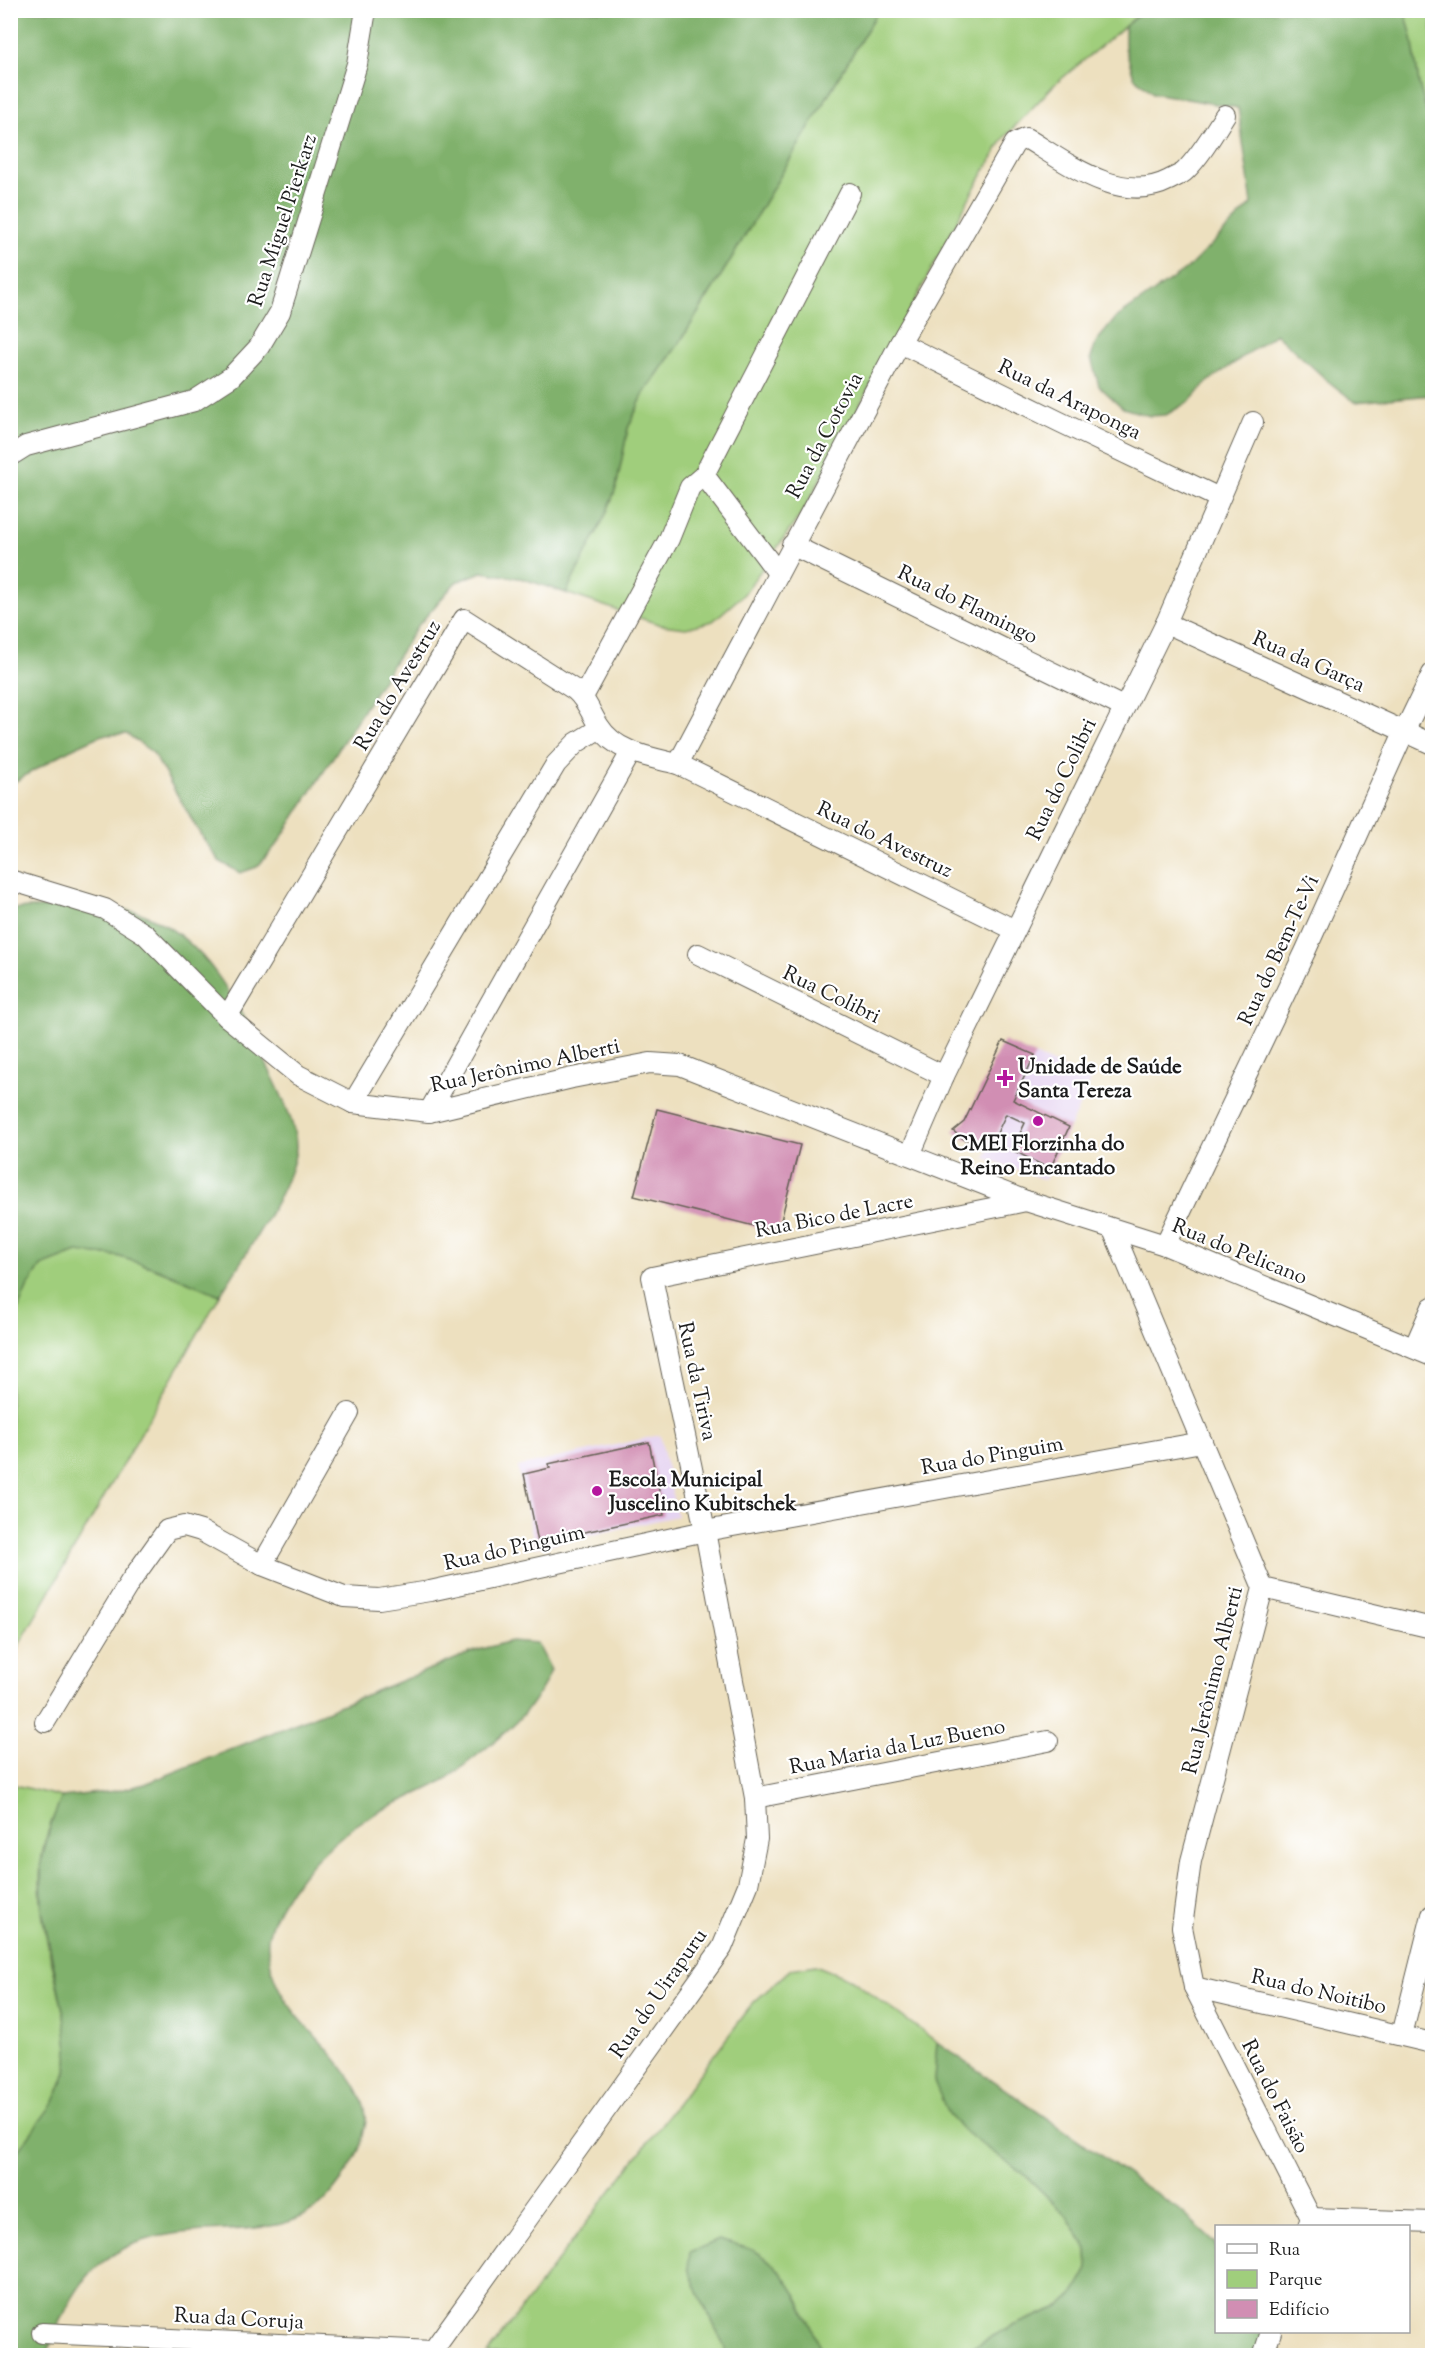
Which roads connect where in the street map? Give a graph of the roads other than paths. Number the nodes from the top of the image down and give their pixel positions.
1 (366, 10) edge
2 (1225, 115) dead end
3 (850, 193) dead end
4 (900, 342) junction
5 (1253, 422) dead end
6 (10, 456) edge
7 (704, 475) junction
8 (1219, 498) junction
9 (792, 545) junction
10 (778, 573) junction
11 (1166, 622) junction
12 (1432, 674) edge
13 (583, 697) junction
14 (1123, 707) junction
15 (600, 728) junction
16 (1405, 730) junction
17 (1432, 744) edge
18 (632, 752) junction
19 (678, 764) junction
20 (10, 880) edge
21 (1015, 930) junction
22 (698, 954) dead end
23 (227, 1017) junction
24 (944, 1076) junction
25 (353, 1103) junction
26 (429, 1112) junction
27 (910, 1155) junction
28 (1026, 1201) junction
29 (1113, 1230) junction
30 (1165, 1245) junction
31 (652, 1277) joint
32 (1432, 1307) edge
33 (1414, 1348) junction
34 (1432, 1356) edge
35 (349, 1413) dead end
36 (1202, 1442) junction
37 (705, 1531) junction
38 (261, 1565) junction
39 (1263, 1588) junction
40 (1432, 1628) edge
41 (45, 1722) dead end
42 (1048, 1741) dead end
43 (755, 1798) junction
44 (1432, 1915) edge
45 (1194, 1987) junction
46 (1402, 2035) junction
47 (1432, 2043) edge
48 (1309, 2222) edge
49 (1432, 2222) edge
50 (42, 2333) dead end
51 (1271, 2333) edge
52 (431, 2353) edge
53 (1263, 2355) edge

1 - 6 street, Rua Miguel Pierkarz
2 - 4 street, Rua da Cotovia
3 - 7 street
4 - 8 street, Rua da Araponga
4 - 9 street, Rua da Cotovia
5 - 8 street, Rua do Colibri
7 - 10 street
7 - 13 street
8 - 11 street, Rua do Colibri
9 - 10 street, Rua da Cotovia
9 - 14 street, Rua do Flamingo
10 - 19 street, Rua da Cotovia
11 - 14 street, Rua do Colibri
11 - 16 street, Rua da Garça
12 - 16 street, Rua do Bem-Te-Vi
13 - 15 street, Rua do Avestruz
13 - 23 street, Rua do Avestruz
14 - 21 street, Rua do Colibri
15 - 18 street, Rua do Avestruz
15 - 25 street
16 - 17 street, Rua da Garça
16 - 30 street, Rua do Bem-Te-Vi
18 - 19 street, Rua do Avestruz
18 - 26 street
19 - 21 street, Rua do Avestruz
20 - 23 street, Rua Jerônimo Alberti
21 - 24 street, Rua do Colibri
22 - 24 street, Rua Colibri
23 - 25 street, Rua Jerônimo Alberti
24 - 27 street, Rua do Colibri
25 - 26 street, Rua Jerônimo Alberti
26 - 27 street, Rua Jerônimo Alberti
27 - 28 street, Rua Jerônimo Alberti
28 - 29 street, Rua do Pelicano
28 - 31 street, Rua Bico de Lacre
29 - 30 street, Rua do Pelicano
29 - 36 street, Rua Jerônimo Alberti
30 - 33 street, Rua do Pelicano
31 - 37 street, Rua da Tiriva
32 - 33 street
33 - 34 street, Rua do Pelicano
35 - 38 street
36 - 37 street, Rua do Pinguim
36 - 39 street, Rua Jerônimo Alberti
37 - 38 street, Rua do Pinguim
37 - 43 street, Rua do Uirapuru
38 - 41 street, Rua do Pinguim
39 - 40 street
39 - 45 street, Rua Jerônimo Alberti
42 - 43 street, Rua Maria da Luz Bueno
43 - 52 street, Rua do Uirapuru
44 - 46 street
45 - 46 street, Rua do Noitibo
45 - 48 street, Rua do Faisão
46 - 47 street, Rua do Noitibo
48 - 49 street
50 - 52 street, Rua da Coruja
51 - 53 street

